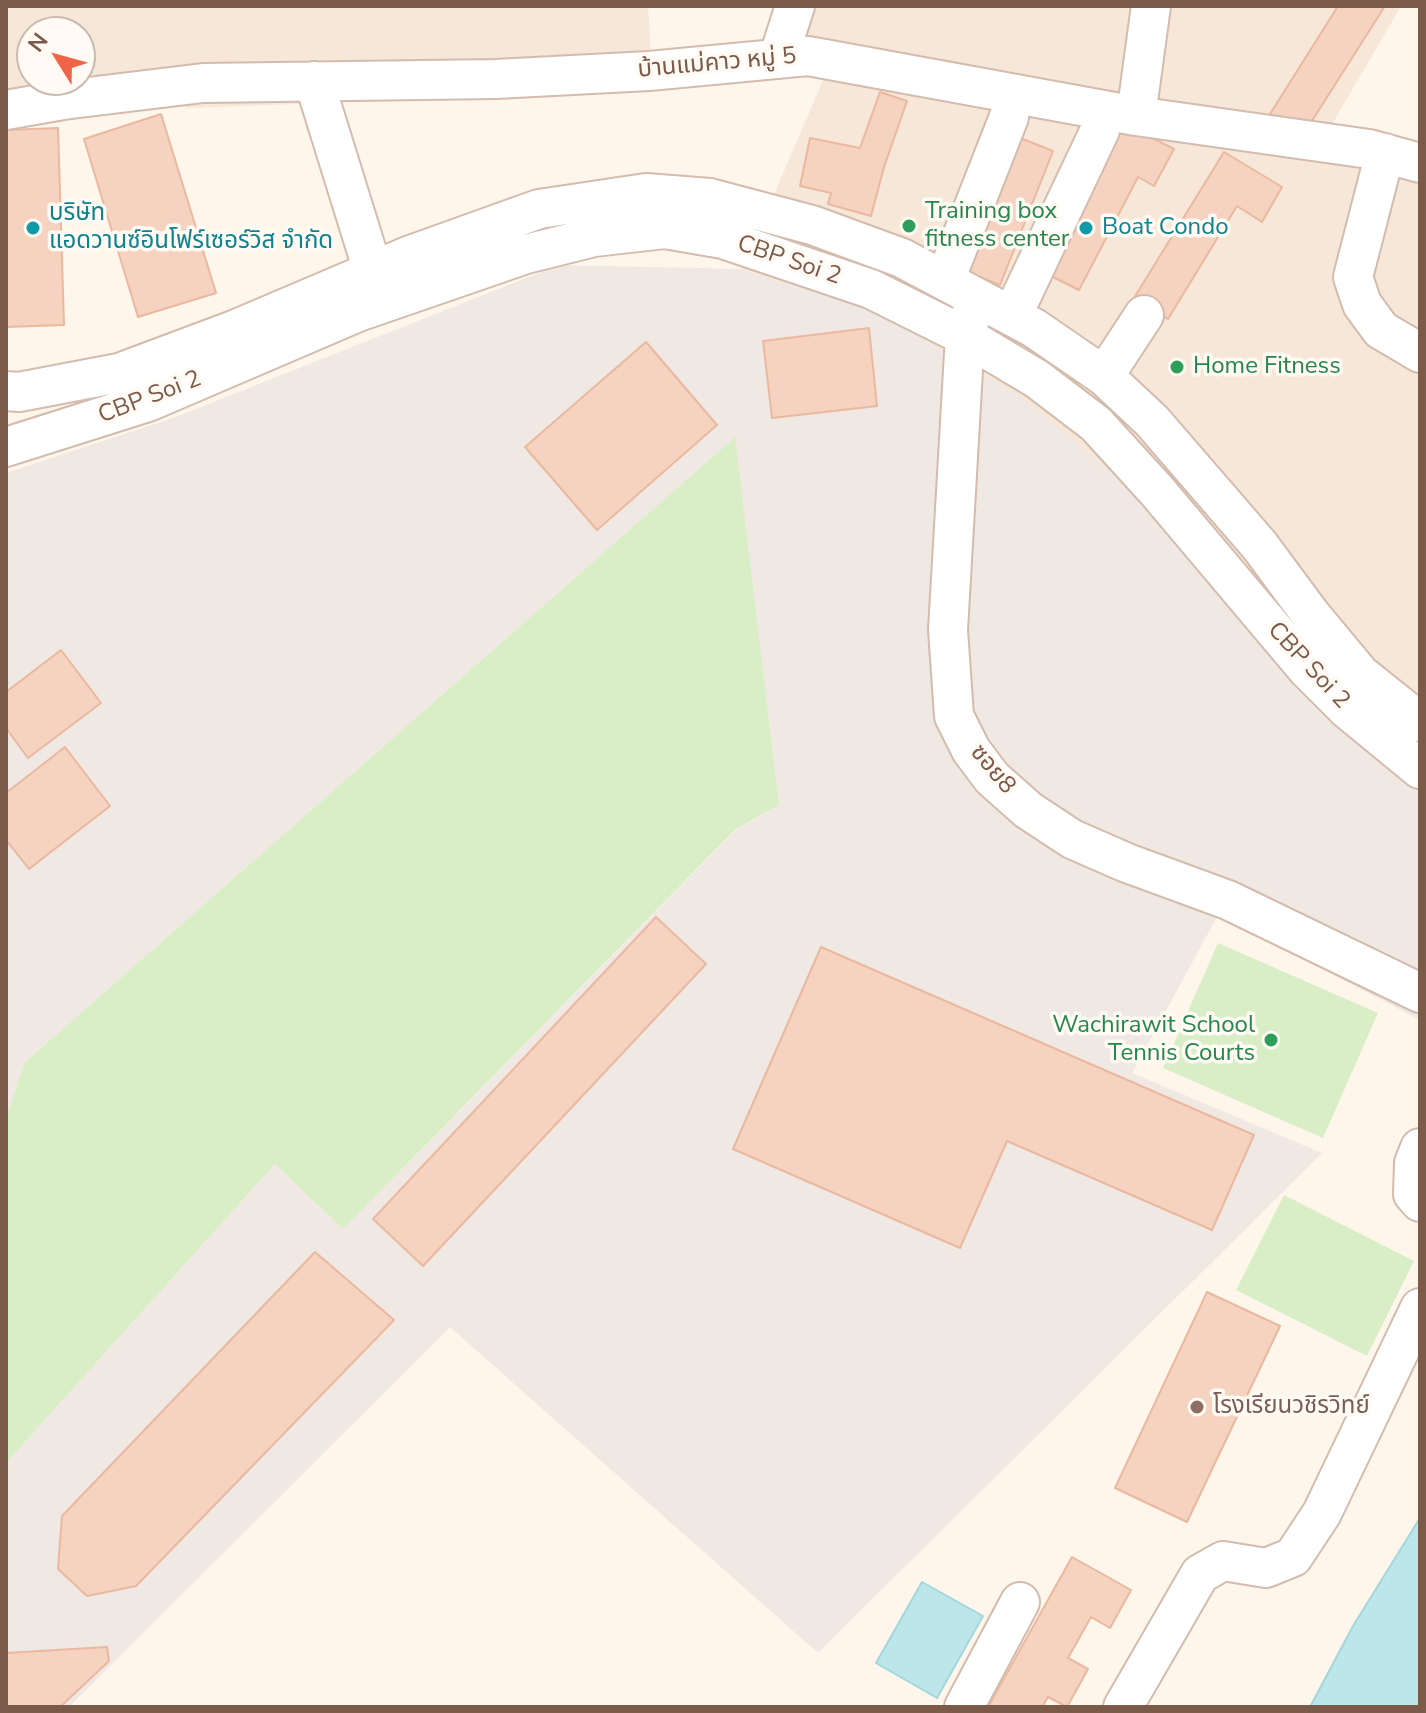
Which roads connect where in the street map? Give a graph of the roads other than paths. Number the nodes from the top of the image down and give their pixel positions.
1 (795, 6) edge
2 (1151, 6) edge
3 (778, 59) junction
4 (314, 81) junction
5 (6, 110) edge
6 (1136, 116) junction
7 (1009, 117) dead end
8 (1100, 130) dead end
9 (1403, 158) edge
10 (373, 271) junction
11 (960, 289) junction
12 (1144, 315) dead end
13 (1012, 316) junction
14 (965, 336) junction
15 (1420, 353) edge
16 (1104, 376) junction
17 (22, 389) edge
18 (54, 432) junction
19 (6, 447) edge
20 (1420, 722) edge
21 (1420, 769) edge
22 (1420, 993) edge
23 (1420, 1148) edge
24 (1420, 1202) edge
25 (1420, 1308) edge
26 (1020, 1602) dead end
27 (964, 1707) edge
28 (1123, 1707) edge

1 - 3 street
2 - 6 street
3 - 4 street, บ้านแม่คาว หมู่ 5
3 - 6 street, บ้านแม่คาว หมู่ 5
4 - 5 street, บ้านแม่คาว หมู่ 5
4 - 10 street
6 - 9 street, บ้านแม่คาว หมู่ 5
7 - 11 street, ซอย8
8 - 13 street
9 - 15 street
10 - 11 street, CBP Soi 2
10 - 17 street, CBP Soi 2
11 - 13 street, CBP Soi 2
11 - 14 street, ซอย8
12 - 16 street
13 - 16 street, CBP Soi 2
14 - 18 street, CBP Soi 2
14 - 21 street, CBP Soi 2
14 - 22 street, ซอย8
16 - 20 street, CBP Soi 2
17 - 18 street
18 - 19 street, CBP Soi 2
23 - 24 street
25 - 28 street
26 - 27 street

